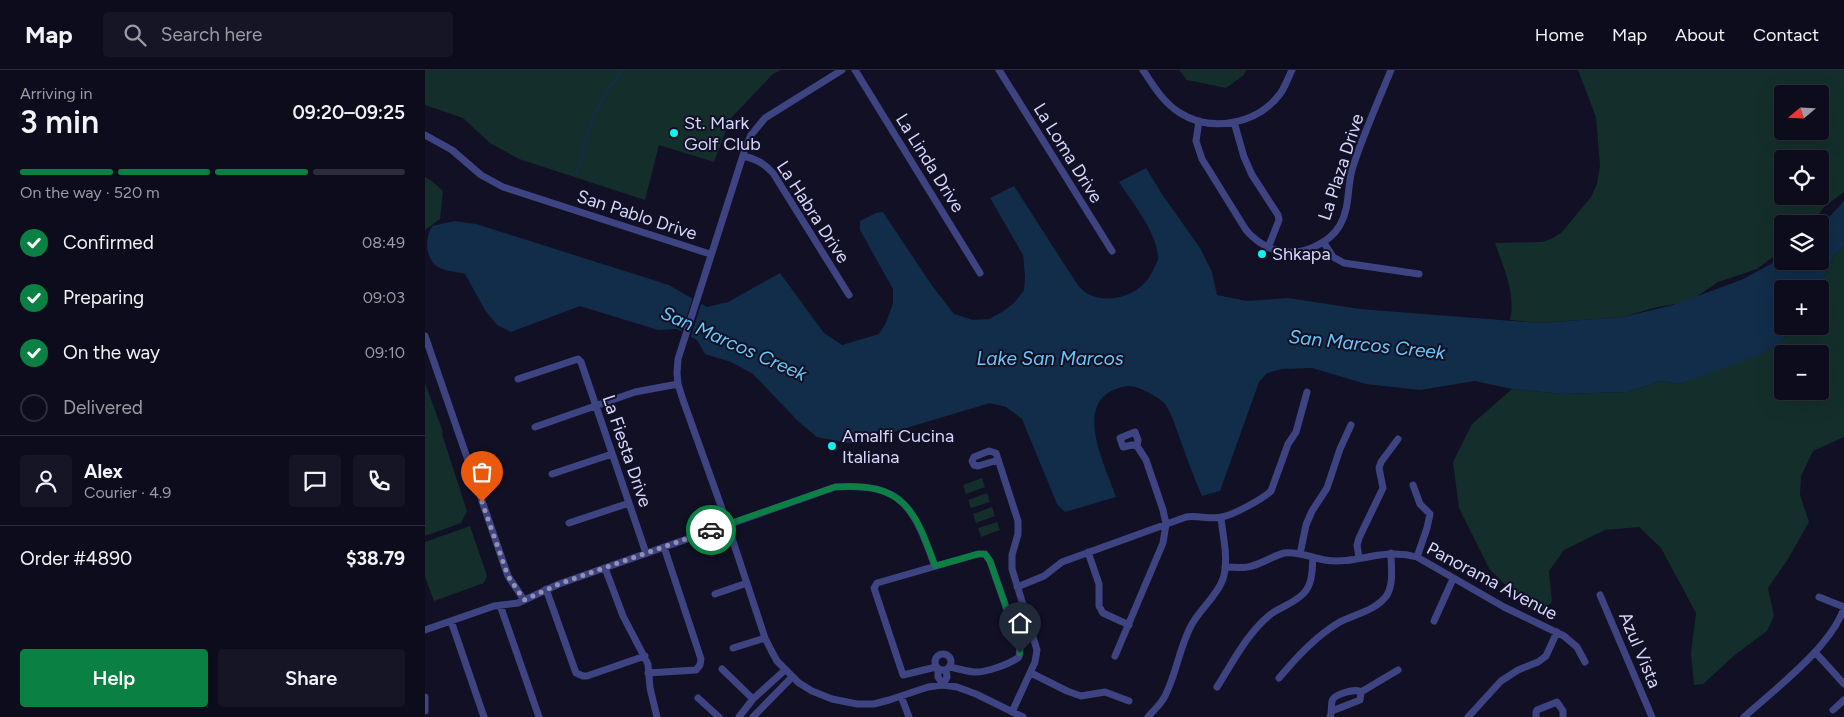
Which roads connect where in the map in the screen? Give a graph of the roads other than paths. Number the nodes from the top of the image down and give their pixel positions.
1 (842, 70) edge
2 (855, 70) edge
3 (999, 70) edge
4 (1143, 70) edge
5 (1292, 70) edge
6 (1391, 70) edge
7 (1199, 122) junction
8 (1234, 122) junction
9 (425, 136) edge
10 (743, 156) junction
11 (1324, 243) junction
12 (1269, 248) junction
13 (1112, 251) dead end
14 (710, 254) junction
15 (980, 273) dead end
16 (1419, 274) dead end
17 (849, 295) dead end
18 (425, 336) edge
19 (518, 379) dead end
20 (678, 384) junction
21 (1307, 392) dead end
22 (596, 406) junction
23 (1351, 425) dead end
24 (535, 427) dead end
25 (1398, 439) dead end
26 (1137, 446) dead end
27 (613, 454) junction
28 (998, 460) dead end
29 (552, 474) dead end
30 (1413, 485) dead end
31 (629, 503) junction
32 (1221, 518) junction
33 (569, 523) dead end
34 (727, 524) junction
35 (1166, 524) junction
36 (664, 548) junction
37 (1088, 552) junction
38 (1391, 553) junction
39 (647, 554) junction
40 (1300, 554) junction
41 (1313, 557) junction
42 (1359, 558) junction
43 (1417, 558) junction
44 (935, 566) junction
45 (1225, 567) junction
46 (605, 568) junction
47 (1453, 579) junction
48 (747, 583) junction
49 (1017, 587) junction
50 (546, 589) junction
51 (715, 594) dead end
52 (1600, 596) dead end
53 (1819, 598) dead end
54 (524, 600) junction
55 (500, 605) junction
56 (1844, 608) edge
57 (451, 621) junction
58 (1434, 622) dead end
59 (1129, 625) junction
60 (425, 630) edge
61 (1557, 632) junction
62 (765, 638) junction
63 (733, 648) dead end
64 (1815, 652) junction
65 (645, 656) junction
66 (1115, 656) dead end
67 (1585, 662) dead end
68 (943, 668) junction
69 (722, 669) dead end
70 (785, 670) junction
71 (1397, 670) dead end
72 (648, 673) junction
73 (1031, 673) junction
74 (793, 677) junction
75 (1279, 678) dead end
76 (1844, 684) edge
77 (943, 685) junction
78 (1217, 688) dead end
79 (1361, 692) junction
80 (901, 696) junction
81 (425, 697) edge
82 (698, 698) dead end
83 (753, 700) junction
84 (1844, 700) edge
85 (1129, 702) dead end
86 (1833, 710) dead end
87 (425, 711) edge
88 (1012, 712) junction
89 (1331, 714) edge
90 (484, 717) edge
91 (539, 717) edge
92 (657, 717) edge
93 (719, 717) edge
94 (739, 717) edge
95 (753, 717) edge
96 (909, 717) edge
97 (1023, 717) edge
98 (1148, 717) edge
99 (1468, 717) edge
100 (1536, 717) edge
101 (1563, 717) edge
102 (1652, 717) edge
103 (1744, 717) edge

1 - 10 street, San Pablo Drive
2 - 15 street, La Linda Drive
3 - 13 street, La Loma Drive
4 - 7 street
5 - 8 street
6 - 11 street, La Plaza Drive
7 - 8 street
7 - 12 street, La Plaza Drive
8 - 12 street
9 - 14 street, San Pablo Drive
10 - 14 street, San Pablo Drive
10 - 17 street, La Habra Drive
11 - 12 street, La Plaza Drive
11 - 16 street
14 - 20 street
18 - 54 street
19 - 22 street, La Fiesta Drive
20 - 22 street
20 - 34 street
21 - 32 street
22 - 24 street
22 - 27 street, La Fiesta Drive
23 - 40 street
25 - 42 street
26 - 35 street
27 - 29 street
27 - 31 street, La Fiesta Drive
28 - 49 street
30 - 43 street
31 - 33 street
31 - 39 street, La Fiesta Drive
32 - 35 street
32 - 45 street
34 - 36 street
34 - 44 street
34 - 48 street
35 - 37 street
35 - 59 street
36 - 39 street
36 - 72 street
37 - 49 street
37 - 59 street
38 - 42 street, Panorama Avenue
38 - 43 street, Panorama Avenue
38 - 75 street
39 - 46 street
40 - 41 street, Panorama Avenue
40 - 45 street, Panorama Avenue
41 - 42 street, Panorama Avenue
41 - 78 street
43 - 47 street, Panorama Avenue
44 - 68 street
44 - 68 street
45 - 98 street
46 - 50 street
46 - 65 street
47 - 58 street
47 - 61 street, Panorama Avenue
48 - 51 street
48 - 62 street
49 - 73 street
50 - 54 street
50 - 65 street
52 - 102 street, Azul Vista
53 - 56 street
54 - 55 street
55 - 57 street
55 - 91 street
56 - 64 street
57 - 60 street
57 - 90 street
59 - 66 street
61 - 67 street, Panorama Avenue
61 - 99 street
62 - 63 street
62 - 70 street
64 - 76 street
64 - 103 street
65 - 72 street
68 - 77 street
69 - 83 street
70 - 74 street
70 - 83 street
71 - 79 street
72 - 92 street
73 - 85 street
73 - 88 street
74 - 80 street
74 - 95 street
77 - 80 street
77 - 88 street
79 - 89 street
79 - 89 street
80 - 96 street
81 - 87 street
82 - 93 street
83 - 94 street
84 - 86 street
88 - 97 street
100 - 101 street

